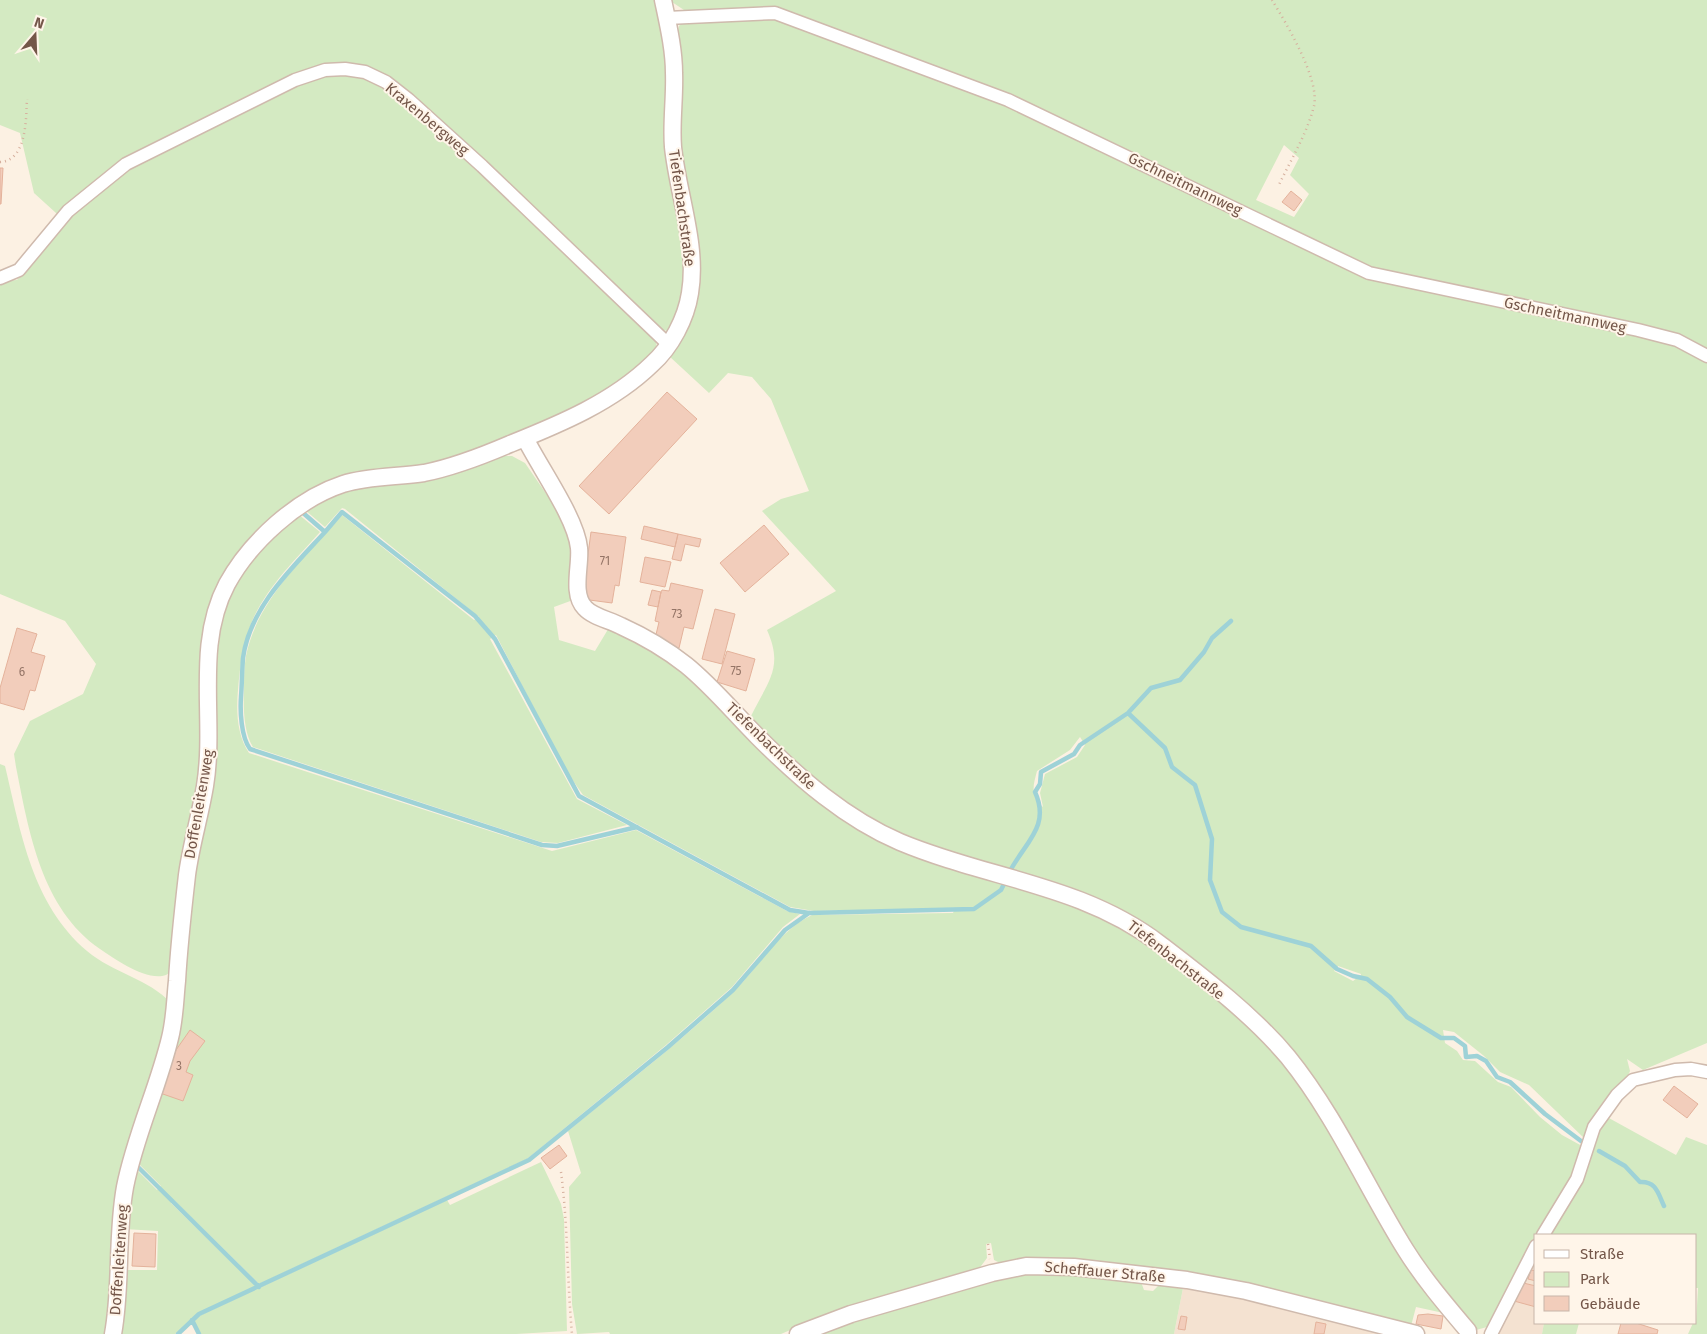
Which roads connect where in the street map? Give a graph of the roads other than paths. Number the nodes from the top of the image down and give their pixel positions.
1 (663, 0) edge
2 (666, 18) junction
3 (0, 278) edge
4 (669, 345) junction
5 (1707, 356) edge
6 (525, 438) junction
7 (1707, 1072) edge
8 (1544, 1234) edge
9 (1534, 1250) edge
10 (113, 1334) edge
11 (798, 1334) edge
12 (1416, 1334) edge
13 (1468, 1334) edge
14 (1491, 1334) edge

1 - 2 street, Tiefenbachstraße
2 - 4 street, Tiefenbachstraße
2 - 5 street, Gschneitmannweg
3 - 4 street, Kraxenbergweg
4 - 6 street, Tiefenbachstraße
6 - 10 street, Doffenleitenweg
6 - 13 street, Tiefenbachstraße
7 - 8 street
9 - 14 street
11 - 12 street, Scheffauer Straße

